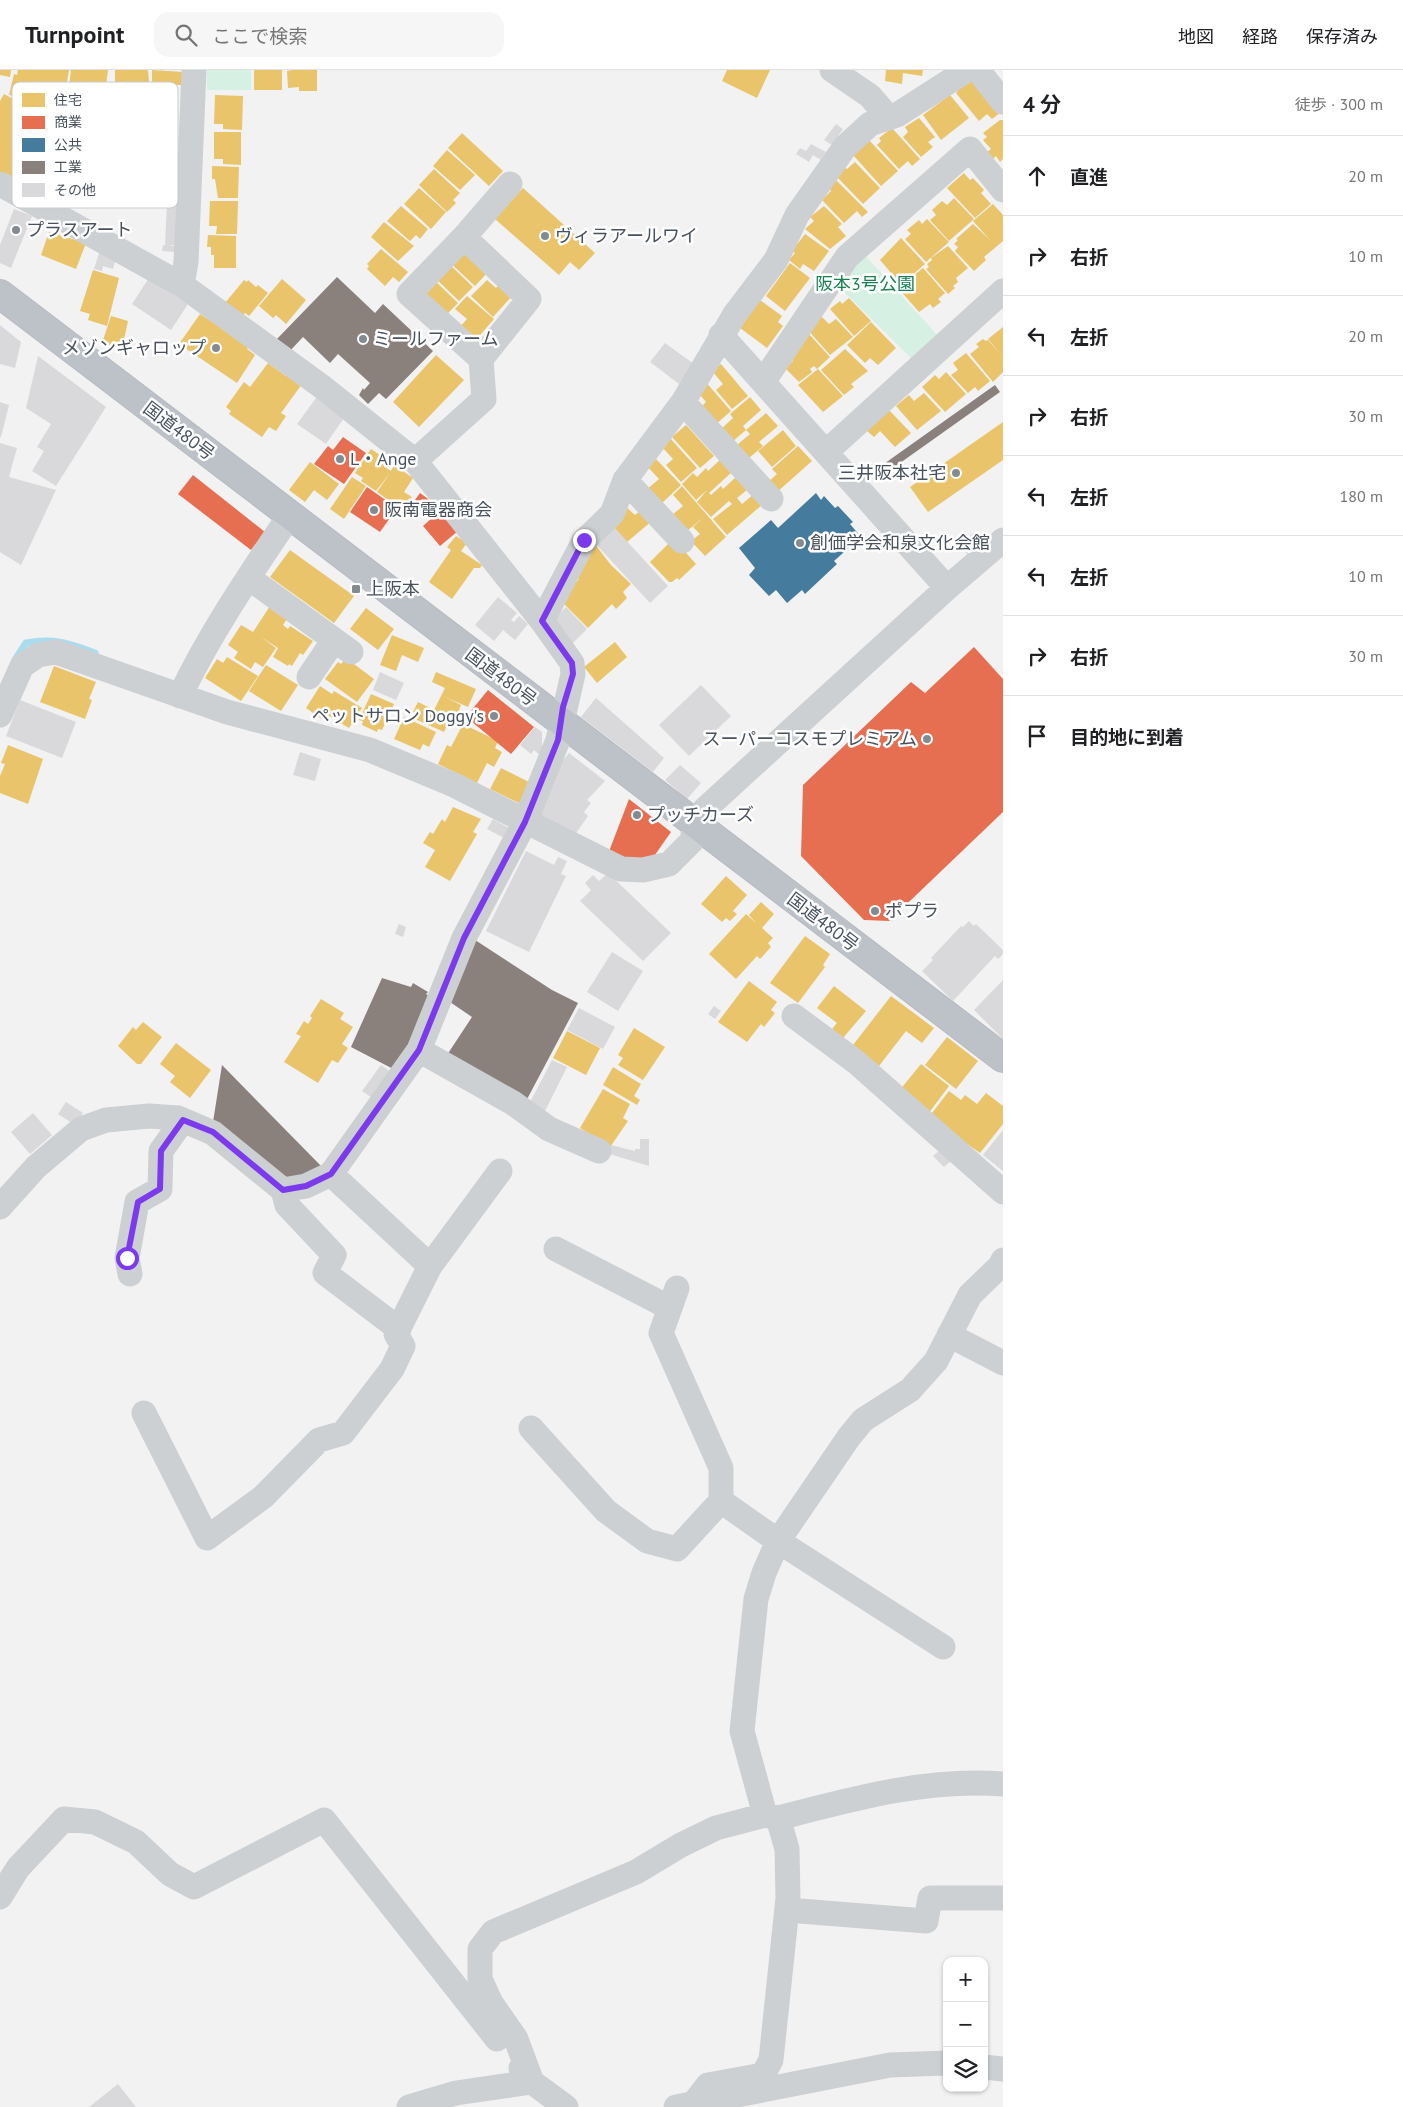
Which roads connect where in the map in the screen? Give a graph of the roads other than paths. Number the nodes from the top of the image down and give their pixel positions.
1 (194, 70) edge
2 (832, 70) edge
3 (966, 70) edge
4 (978, 70) edge
5 (1003, 102) edge
6 (889, 118) junction
7 (0, 184) edge
8 (510, 184) dead end
9 (1003, 190) edge
10 (12, 191) edge
11 (43, 208) edge
12 (464, 236) junction
13 (182, 285) junction
14 (1003, 291) edge
15 (0, 294) edge
16 (721, 335) junction
17 (481, 359) junction
18 (763, 382) junction
19 (683, 402) junction
20 (826, 452) junction
21 (415, 461) junction
22 (626, 480) junction
23 (771, 499) dead end
24 (290, 516) junction
25 (1003, 540) edge
26 (682, 541) dead end
27 (249, 578) junction
28 (948, 588) junction
29 (542, 621) junction
30 (309, 677) dead end
31 (180, 696) junction
32 (0, 715) edge
33 (561, 722) junction
34 (525, 822) junction
35 (695, 824) junction
36 (794, 1016) dead end
37 (419, 1050) junction
38 (1003, 1058) edge
39 (183, 1120) junction
40 (599, 1151) dead end
41 (500, 1171) dead end
42 (331, 1174) junction
43 (283, 1190) junction
44 (1003, 1192) edge
45 (0, 1207) edge
46 (556, 1249) dead end
47 (1003, 1260) edge
48 (430, 1266) junction
49 (130, 1274) dead end
50 (399, 1329) junction
51 (949, 1335) junction
52 (1003, 1363) edge
53 (144, 1413) dead end
54 (531, 1428) dead end
55 (721, 1500) junction
56 (778, 1541) junction
57 (943, 1647) dead end
58 (1003, 1784) edge
59 (772, 1816) junction
60 (0, 1897) edge
61 (1003, 1898) edge
62 (787, 1910) junction
63 (943, 2063) edge
64 (988, 2067) edge
65 (1003, 2069) edge
66 (532, 2082) junction
67 (685, 2105) edge
68 (409, 2107) edge
69 (566, 2107) edge

1 - 13 street
2 - 6 street
3 - 6 street
4 - 5 street
6 - 16 street
7 - 10 street
8 - 12 street
9 - 18 street
11 - 13 street
12 - 17 street
12 - 17 street
13 - 21 street
14 - 20 street
15 - 24 highway, 国道480号
16 - 18 street
16 - 19 street
17 - 21 street
18 - 20 street
19 - 22 street
19 - 23 street
20 - 28 street
21 - 29 street
22 - 26 street
22 - 29 street
24 - 27 street
24 - 33 highway, 国道480号
25 - 28 street
27 - 30 street
27 - 31 street
28 - 35 street
29 - 33 street
31 - 32 street
31 - 34 street
33 - 34 street
33 - 35 highway, 国道480号
34 - 35 street
34 - 37 street
35 - 38 highway, 国道480号
36 - 44 street
37 - 40 street
37 - 42 street
39 - 43 street
39 - 45 street
39 - 49 street
41 - 48 street
42 - 43 street
42 - 48 street
43 - 50 street
46 - 55 street
47 - 51 street
48 - 50 street
50 - 53 street
51 - 52 street
51 - 56 street
54 - 55 street
55 - 56 street
56 - 57 street
56 - 59 street
58 - 59 street
59 - 62 street
59 - 66 street
60 - 66 street
61 - 62 street
62 - 67 street
63 - 67 street
64 - 65 street
66 - 68 street
66 - 69 street

